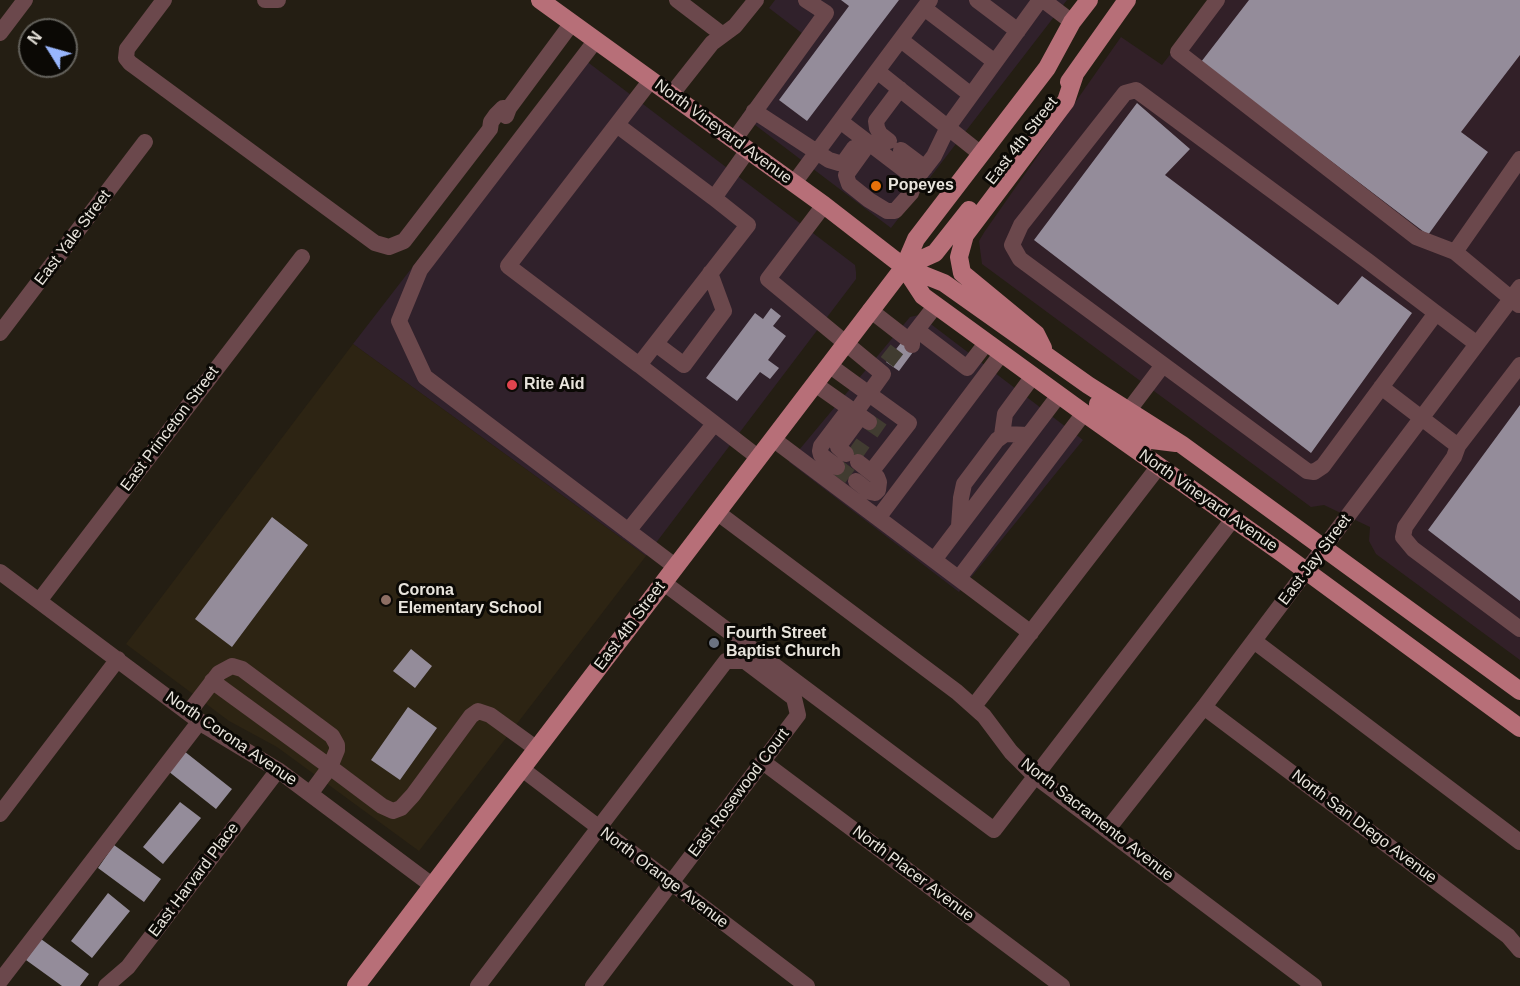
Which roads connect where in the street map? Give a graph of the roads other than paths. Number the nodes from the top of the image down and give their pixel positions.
1 (25, 0) edge
2 (164, 0) edge
3 (265, 0) edge
4 (278, 0) edge
5 (540, 0) edge
6 (677, 0) edge
7 (756, 0) edge
8 (807, 0) edge
9 (977, 0) edge
10 (1042, 0) edge
11 (1089, 0) edge
12 (1127, 0) edge
13 (1217, 0) edge
14 (927, 4) edge
15 (1072, 22) junction
16 (572, 23) junction
17 (1018, 31) junction
18 (0, 33) edge
19 (723, 35) junction
20 (596, 40) junction
21 (901, 40) junction
22 (995, 63) junction
23 (877, 71) junction
24 (1075, 74) junction
25 (651, 80) junction
26 (900, 89) junction
27 (671, 95) junction
28 (971, 95) junction
29 (754, 111) junction
30 (840, 121) junction
31 (617, 125) junction
32 (948, 127) junction
33 (865, 140) junction
34 (145, 142) dead end
35 (741, 145) junction
36 (817, 154) junction
37 (981, 154) junction
38 (1520, 159) edge
39 (921, 173) junction
40 (794, 183) junction
41 (714, 198) junction
42 (824, 205) junction
43 (1455, 252) junction
44 (302, 257) dead end
45 (904, 267) junction
46 (710, 273) junction
47 (1517, 298) edge
48 (936, 305) junction
49 (870, 310) junction
50 (1436, 313) junction
51 (0, 333) edge
52 (910, 338) junction
53 (846, 342) junction
54 (987, 342) junction
55 (656, 344) junction
56 (1477, 344) junction
57 (1002, 353) junction
58 (1046, 356) junction
59 (1520, 364) edge
60 (639, 365) junction
61 (829, 365) junction
62 (1162, 365) junction
63 (1033, 376) junction
64 (815, 384) junction
65 (1381, 387) junction
66 (868, 395) junction
67 (1059, 395) junction
68 (1130, 410) junction
69 (1084, 413) junction
70 (1421, 418) junction
71 (714, 424) junction
72 (1002, 435) junction
73 (1028, 435) junction
74 (773, 439) junction
75 (864, 441) junction
76 (1181, 444) junction
77 (1458, 446) junction
78 (759, 458) junction
79 (1160, 466) junction
80 (856, 481) tunnel mouth
81 (718, 513) junction
82 (878, 518) junction
83 (1233, 519) junction
84 (959, 526) junction
85 (628, 531) junction
86 (1324, 548) junction
87 (934, 560) junction
88 (676, 567) junction
89 (0, 572) edge
90 (1306, 572) junction
91 (958, 578) junction
92 (664, 583) junction
93 (39, 601) junction
94 (1520, 629) edge
95 (1031, 633) junction
96 (1254, 641) junction
97 (118, 659) junction
98 (213, 681) junction
99 (1520, 691) edge
100 (974, 706) junction
101 (1204, 707) junction
102 (194, 716) junction
103 (1520, 729) edge
104 (537, 749) junction
105 (763, 762) junction
106 (330, 767) junction
107 (522, 769) junction
108 (278, 770) junction
109 (1035, 776) junction
110 (310, 794) junction
111 (0, 814) edge
112 (599, 828) junction
113 (1107, 830) junction
114 (1520, 842) edge
115 (670, 883) junction
116 (433, 886) junction
117 (1520, 950) edge
118 (5, 982) edge
119 (106, 986) edge
120 (356, 986) edge
121 (478, 986) edge
122 (592, 986) edge
123 (807, 986) edge
124 (1062, 986) edge
125 (1314, 986) edge

1 - 18 street
2 - 16 street
3 - 4 street
5 - 16 main road, North Vineyard Avenue
6 - 19 street
7 - 19 street
8 - 29 street
9 - 17 street
10 - 15 street
10 - 17 street
11 - 15 main road, East 4th Street
12 - 24 main road, East 4th Street
13 - 43 street
14 - 21 street
14 - 22 street
15 - 37 main road, East 4th Street
16 - 20 main road, North Vineyard Avenue
17 - 22 street
19 - 27 street
20 - 25 main road, North Vineyard Avenue
20 - 85 street
21 - 23 street
21 - 28 street
22 - 28 street
23 - 26 street
23 - 30 street
24 - 45 main road, East 4th Street
24 - 58 main road
25 - 27 main road, North Vineyard Avenue
25 - 31 street
26 - 32 street
26 - 39 street
27 - 35 main road, North Vineyard Avenue
28 - 32 street
29 - 35 street
29 - 36 street
30 - 33 street
30 - 36 street
31 - 41 street
31 - 60 street
32 - 37 street
32 - 39 street
33 - 36 street
33 - 39 street
33 - 39 street
34 - 51 street, East Yale Street
35 - 40 main road, North Vineyard Avenue
35 - 41 street
36 - 40 street
37 - 45 main road, East 4th Street
38 - 43 street
40 - 42 main road, North Vineyard Avenue
41 - 46 street
42 - 45 main road, North Vineyard Avenue
42 - 53 street
43 - 47 street
44 - 93 street, East Princeton Street
45 - 48 main road, North Vineyard Avenue
45 - 49 main road, East 4th Street
45 - 58 main road, North Vineyard Avenue
46 - 55 street
46 - 55 street
47 - 56 street, East Jay Street
48 - 52 street
48 - 54 main road, North Vineyard Avenue
49 - 52 street
49 - 53 main road, East 4th Street
50 - 56 street
50 - 62 street
50 - 65 street
52 - 54 street
53 - 61 main road, East 4th Street
53 - 66 street
54 - 57 main road, North Vineyard Avenue
55 - 60 street
56 - 70 street, East Jay Street
57 - 63 main road, North Vineyard Avenue
57 - 82 street
58 - 68 main road, North Vineyard Avenue
59 - 77 street
60 - 71 street
61 - 64 main road, East 4th Street
61 - 66 street
62 - 65 street
62 - 68 street
63 - 67 main road, North Vineyard Avenue
63 - 72 street
64 - 74 main road, East 4th Street
64 - 75 street
65 - 70 street
66 - 75 street
66 - 75 street
67 - 69 main road, North Vineyard Avenue
67 - 73 street
67 - 76 main road
68 - 76 main road, North Vineyard Avenue
69 - 79 main road, North Vineyard Avenue
69 - 91 street
70 - 77 street
70 - 86 street, East Jay Street
71 - 78 street
71 - 85 street
72 - 73 street
72 - 84 street
73 - 84 street
74 - 78 main road, East 4th Street
74 - 82 street
75 - 80 street
76 - 86 main road, North Vineyard Avenue
77 - 94 street
78 - 81 main road, East 4th Street
79 - 83 main road, North Vineyard Avenue
79 - 95 street
81 - 88 main road, East 4th Street
81 - 100 street, North Sacramento Avenue
82 - 87 street
83 - 90 main road, North Vineyard Avenue
83 - 109 street
84 - 87 street
85 - 88 street
86 - 90 street, East Jay Street
86 - 99 main road, North Vineyard Avenue
87 - 91 street
88 - 92 main road, East 4th Street
89 - 93 street, North Corona Avenue
90 - 96 street, East Jay Street
90 - 103 main road, North Vineyard Avenue
91 - 95 street
92 - 104 main road, East 4th Street
92 - 109 street
93 - 97 street, North Corona Avenue
95 - 100 street
96 - 101 street, East Jay Street
96 - 114 street
97 - 102 street, North Corona Avenue
97 - 111 street
98 - 102 street
98 - 106 street
98 - 106 street
100 - 109 street, North Sacramento Avenue
101 - 113 street, East Jay Street
101 - 117 street, North San Diego Avenue
102 - 108 street, North Corona Avenue
102 - 118 street
104 - 106 street
104 - 107 main road, East 4th Street
105 - 112 street, East Rosewood Court
105 - 115 street, East Rosewood Court
105 - 124 street, North Placer Avenue
106 - 110 street
107 - 112 street, North Orange Avenue
107 - 116 main road, East 4th Street
108 - 110 street, North Corona Avenue
108 - 119 street, East Harvard Place
109 - 113 street, North Sacramento Avenue
110 - 116 street, North Corona Avenue
112 - 115 street, North Orange Avenue
112 - 121 street
113 - 125 street, North Sacramento Avenue
115 - 122 street, East Rosewood Court
115 - 123 street, North Orange Avenue
116 - 120 main road, East 4th Street

